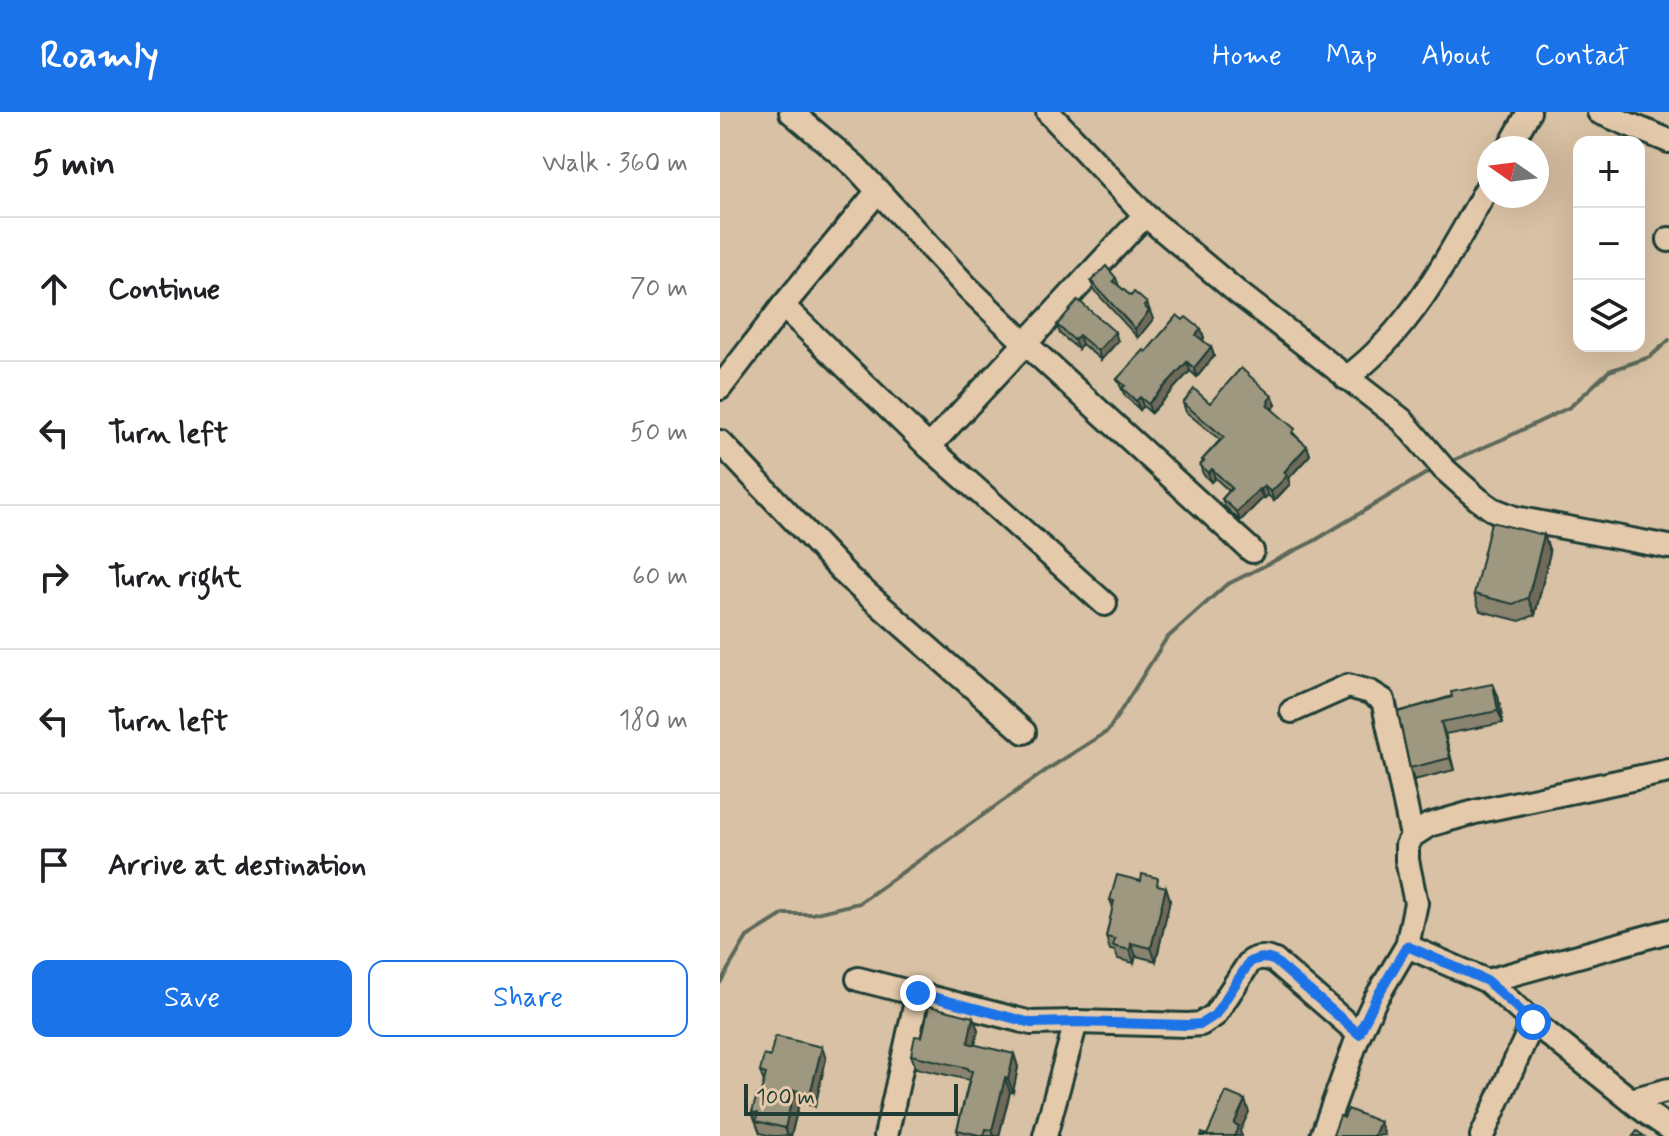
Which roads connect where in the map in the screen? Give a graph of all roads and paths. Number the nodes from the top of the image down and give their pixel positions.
1 (791, 112) edge
2 (1048, 112) edge
3 (1529, 112) edge
4 (1599, 112) edge
5 (1516, 136) edge
6 (1669, 141) edge
7 (878, 191) junction
8 (1477, 205) edge
9 (1145, 215) junction
10 (783, 306) junction
11 (1025, 343) junction
12 (1346, 378) junction
13 (720, 388) edge
14 (720, 442) edge
15 (929, 447) junction
16 (1669, 547) edge
17 (1252, 551) dead end
18 (1105, 604) dead end
19 (1292, 711) dead end
20 (1024, 732) dead end
21 (1669, 771) edge
22 (1412, 836) junction
23 (1669, 931) edge
24 (1407, 946) junction
25 (858, 979) dead end
26 (1487, 981) junction
27 (918, 993) junction
28 (1076, 1022) junction
29 (1533, 1022) junction
30 (1359, 1034) junction
31 (1669, 1090) edge
32 (1631, 1100) junction
33 (1669, 1128) edge
34 (886, 1136) edge
35 (1045, 1136) edge
36 (1322, 1136) edge
37 (1482, 1136) edge

1 - 7 street
2 - 9 street
3 - 5 street
4 - 6 street
7 - 10 street
7 - 11 street
8 - 12 street
9 - 11 street
9 - 12 street
10 - 13 street
10 - 15 street
11 - 15 street
11 - 17 street
12 - 16 street
14 - 20 street
15 - 18 street
19 - 22 street
21 - 22 street
22 - 24 street
23 - 26 street
24 - 26 street
24 - 30 street
25 - 27 street
26 - 29 street
27 - 28 street
27 - 34 street
28 - 30 street
28 - 35 street
29 - 32 street
29 - 37 street
30 - 36 street
31 - 32 street
32 - 33 street

